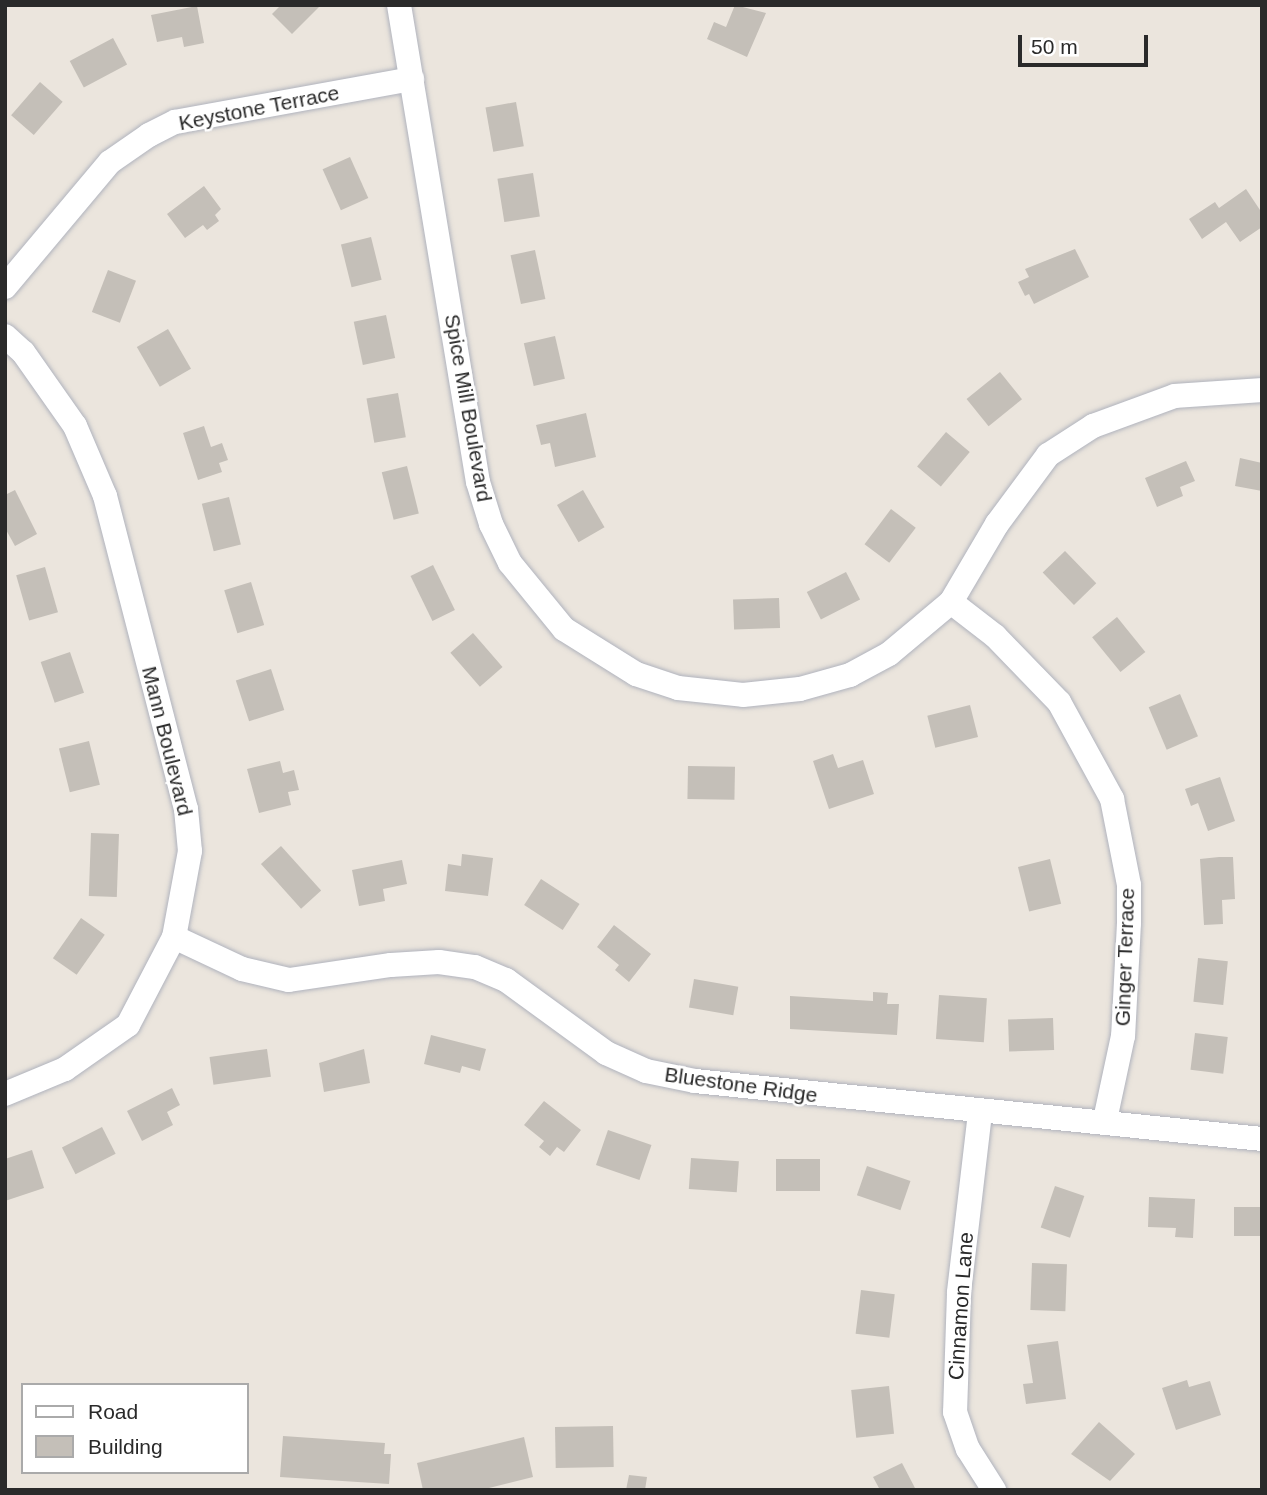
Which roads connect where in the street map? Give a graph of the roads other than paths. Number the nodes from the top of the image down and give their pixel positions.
1 (399, 5) edge
2 (412, 79) junction
3 (5, 287) edge
4 (5, 336) edge
5 (1262, 390) edge
6 (951, 602) junction
7 (174, 937) junction
8 (5, 1094) edge
9 (980, 1113) junction
10 (1105, 1120) junction
11 (1262, 1139) edge
12 (994, 1490) edge

1 - 2 street, Spice Mill Boulevard
2 - 3 street, Keystone Terrace
2 - 6 street, Spice Mill Boulevard
4 - 7 street, Mann Boulevard
5 - 6 street, Spice Mill Boulevard
6 - 10 street, Ginger Terrace
7 - 8 street, Mann Boulevard
7 - 9 street, Bluestone Ridge
9 - 10 street, Bluestone Ridge
9 - 12 street, Cinnamon Lane
10 - 11 street, Bluestone Ridge

